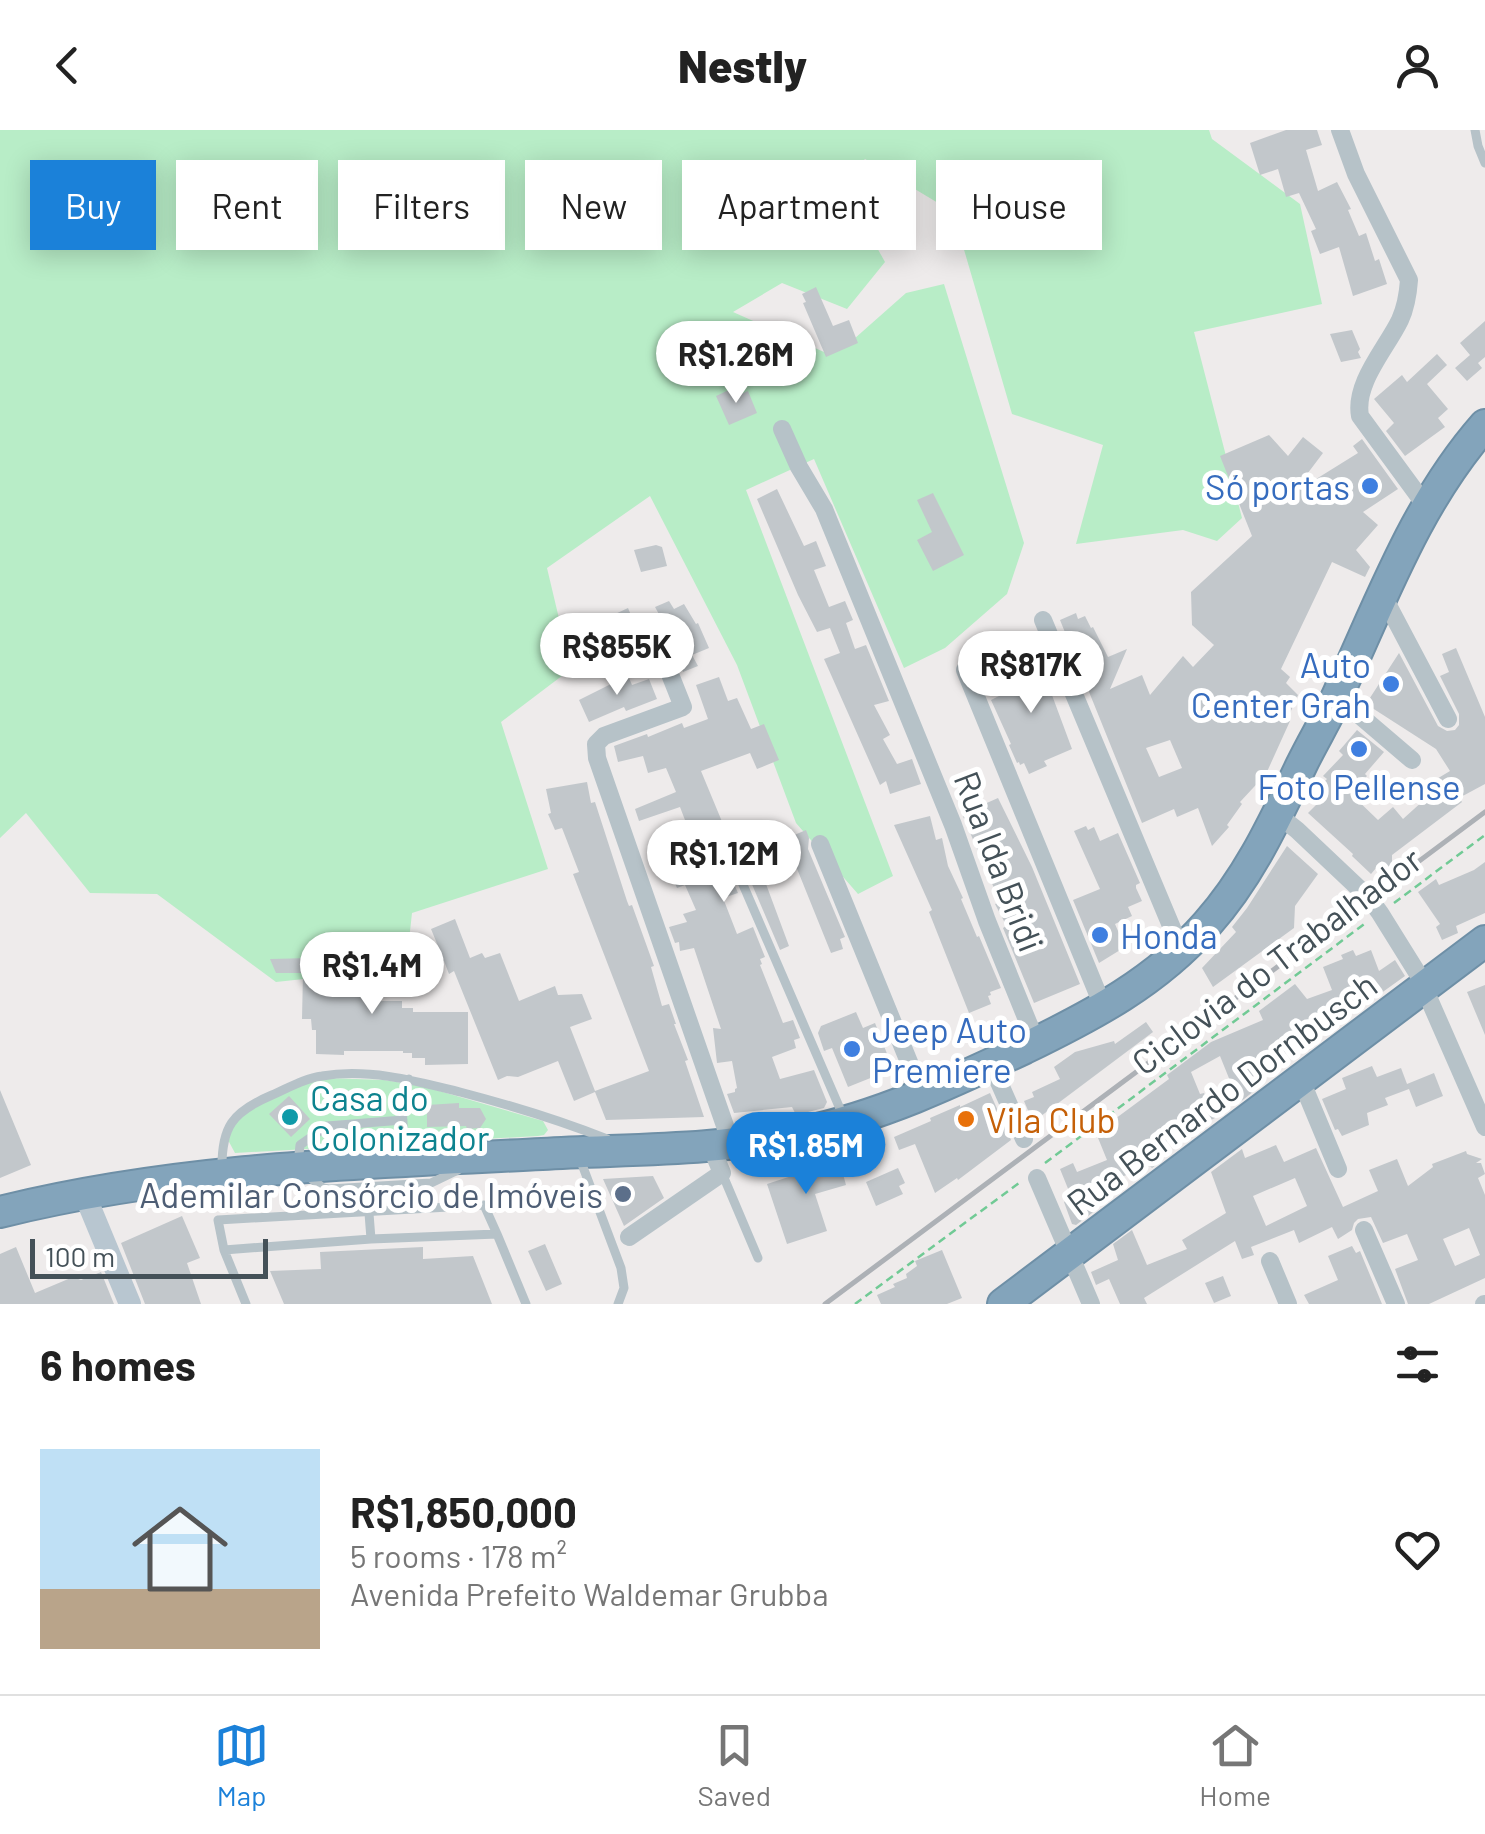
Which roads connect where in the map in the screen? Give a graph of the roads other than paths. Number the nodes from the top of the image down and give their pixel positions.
1 (1340, 130) edge
2 (1475, 130) edge
3 (1485, 163) edge
4 (1485, 425) edge
5 (782, 429) dead end
6 (1426, 506) junction
7 (1382, 594) junction
8 (1043, 620) dead end
9 (652, 629) dead end
10 (964, 670) dead end
11 (1337, 696) junction
12 (1448, 719) dead end
13 (1412, 760) dead end
14 (1278, 815) junction
15 (725, 843) dead end
16 (820, 844) dead end
17 (1485, 941) edge
18 (1182, 952) junction
19 (1424, 986) junction
20 (1104, 1008) junction
21 (1036, 1042) junction
22 (991, 1064) junction
23 (409, 1079) junction
24 (1300, 1080) junction
25 (922, 1094) junction
26 (402, 1120) junction
27 (846, 1121) junction
28 (1485, 1127) edge
29 (1024, 1139) dead end
30 (632, 1149) junction
31 (577, 1152) junction
32 (721, 1153) junction
33 (484, 1156) junction
34 (406, 1160) junction
35 (298, 1168) junction
36 (1338, 1169) dead end
37 (222, 1174) junction
38 (1036, 1174) road end
39 (367, 1188) junction
40 (84, 1193) junction
41 (369, 1211) junction
42 (0, 1212) edge
43 (1364, 1230) dead end
44 (496, 1234) junction
45 (629, 1237) dead end
46 (371, 1239) junction
47 (224, 1250) junction
48 (1070, 1254) junction
49 (758, 1258) dead end
50 (1270, 1261) dead end
51 (130, 1304) edge
52 (246, 1304) edge
53 (526, 1304) edge
54 (618, 1304) edge
55 (1003, 1304) edge
56 (1091, 1304) edge
57 (1288, 1304) edge
58 (1396, 1304) edge

1 - 6 street
2 - 3 lane
4 - 6 highway
5 - 21 street, Rua Ida Bridi
6 - 7 highway
7 - 11 highway
7 - 12 street
8 - 18 street
9 - 32 street
10 - 20 street
11 - 13 street
11 - 14 highway
14 - 18 highway
14 - 19 street
15 - 27 lane
16 - 25 street
17 - 19 highway, Rua Bernardo Dornbusch
18 - 20 highway
19 - 24 highway, Rua Bernardo Dornbusch
19 - 28 street
20 - 21 highway
21 - 22 highway
22 - 25 highway
22 - 29 street
23 - 26 lane
23 - 30 lane
23 - 37 lane
24 - 36 street
24 - 48 highway, Rua Bernardo Dornbusch
25 - 27 highway
26 - 34 lane
26 - 35 lane
27 - 32 highway
30 - 31 highway
30 - 32 highway
31 - 33 highway
31 - 54 lane
32 - 45 street
32 - 49 lane
33 - 34 highway
33 - 39 lane
34 - 35 highway
35 - 37 highway
35 - 39 lane
37 - 40 highway
38 - 48 street
39 - 41 lane
40 - 42 highway
40 - 51 street
41 - 44 lane
41 - 46 lane
41 - 47 lane
43 - 58 street
44 - 46 lane
44 - 53 lane
46 - 47 lane
47 - 52 lane
48 - 55 highway, Rua Bernardo Dornbusch
48 - 56 street
50 - 57 street

